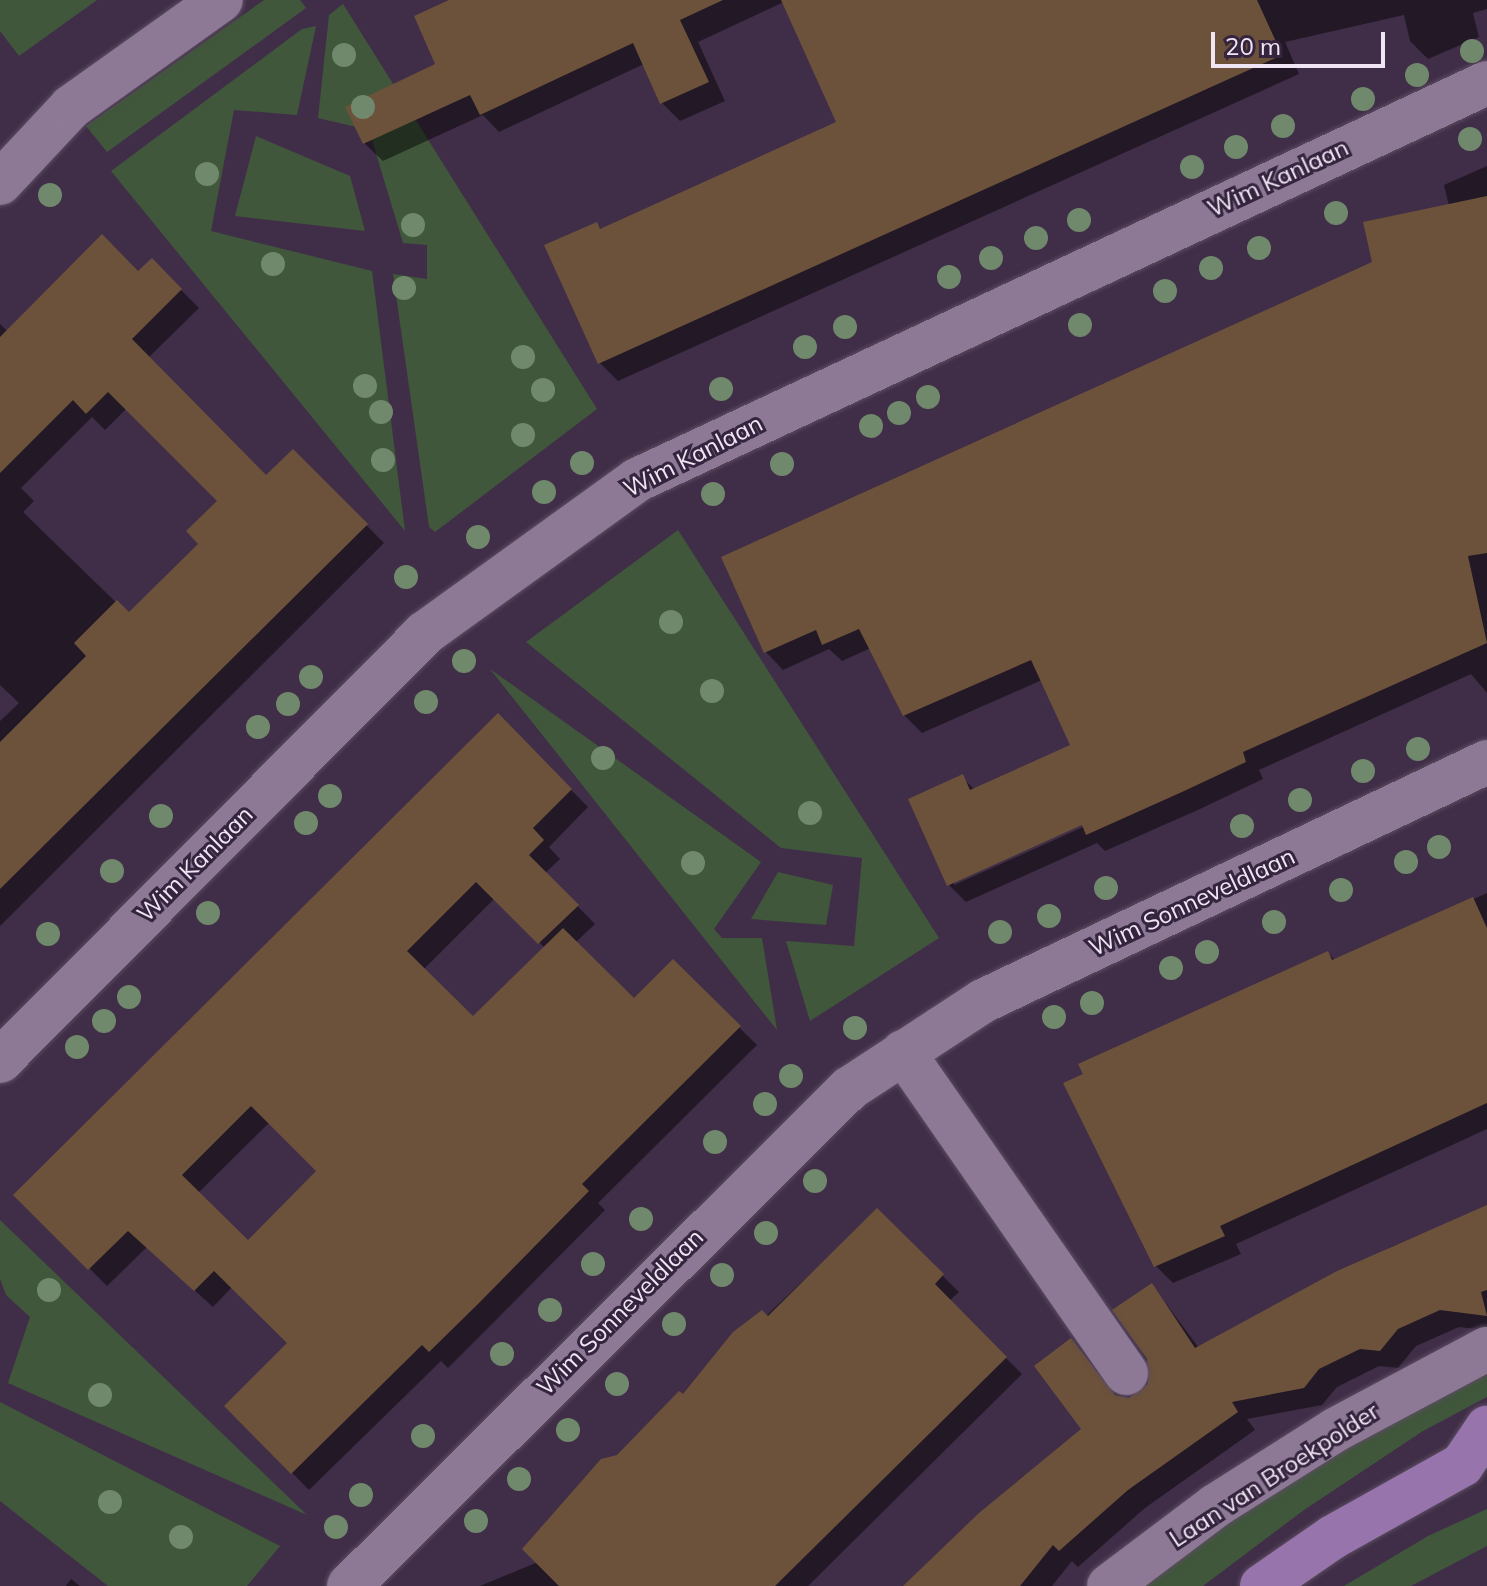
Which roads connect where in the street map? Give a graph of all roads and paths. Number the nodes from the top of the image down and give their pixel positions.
1 (221, 0) edge
2 (1487, 83) edge
3 (0, 183) edge
4 (1487, 762) edge
5 (903, 1052) junction
6 (0, 1061) edge
7 (1487, 1349) edge
8 (1126, 1373) dead end
9 (1487, 1428) edge
10 (1474, 1467) edge
11 (349, 1586) edge
12 (1109, 1586) edge
13 (1262, 1586) edge

1 - 3 street
2 - 6 street, Wim Kanlaan
4 - 5 street, Wim Sonneveldlaan
5 - 8 street
5 - 11 street, Wim Sonneveldlaan
7 - 12 street, Laan van Broekpolder
9 - 10 main road
10 - 13 main road

